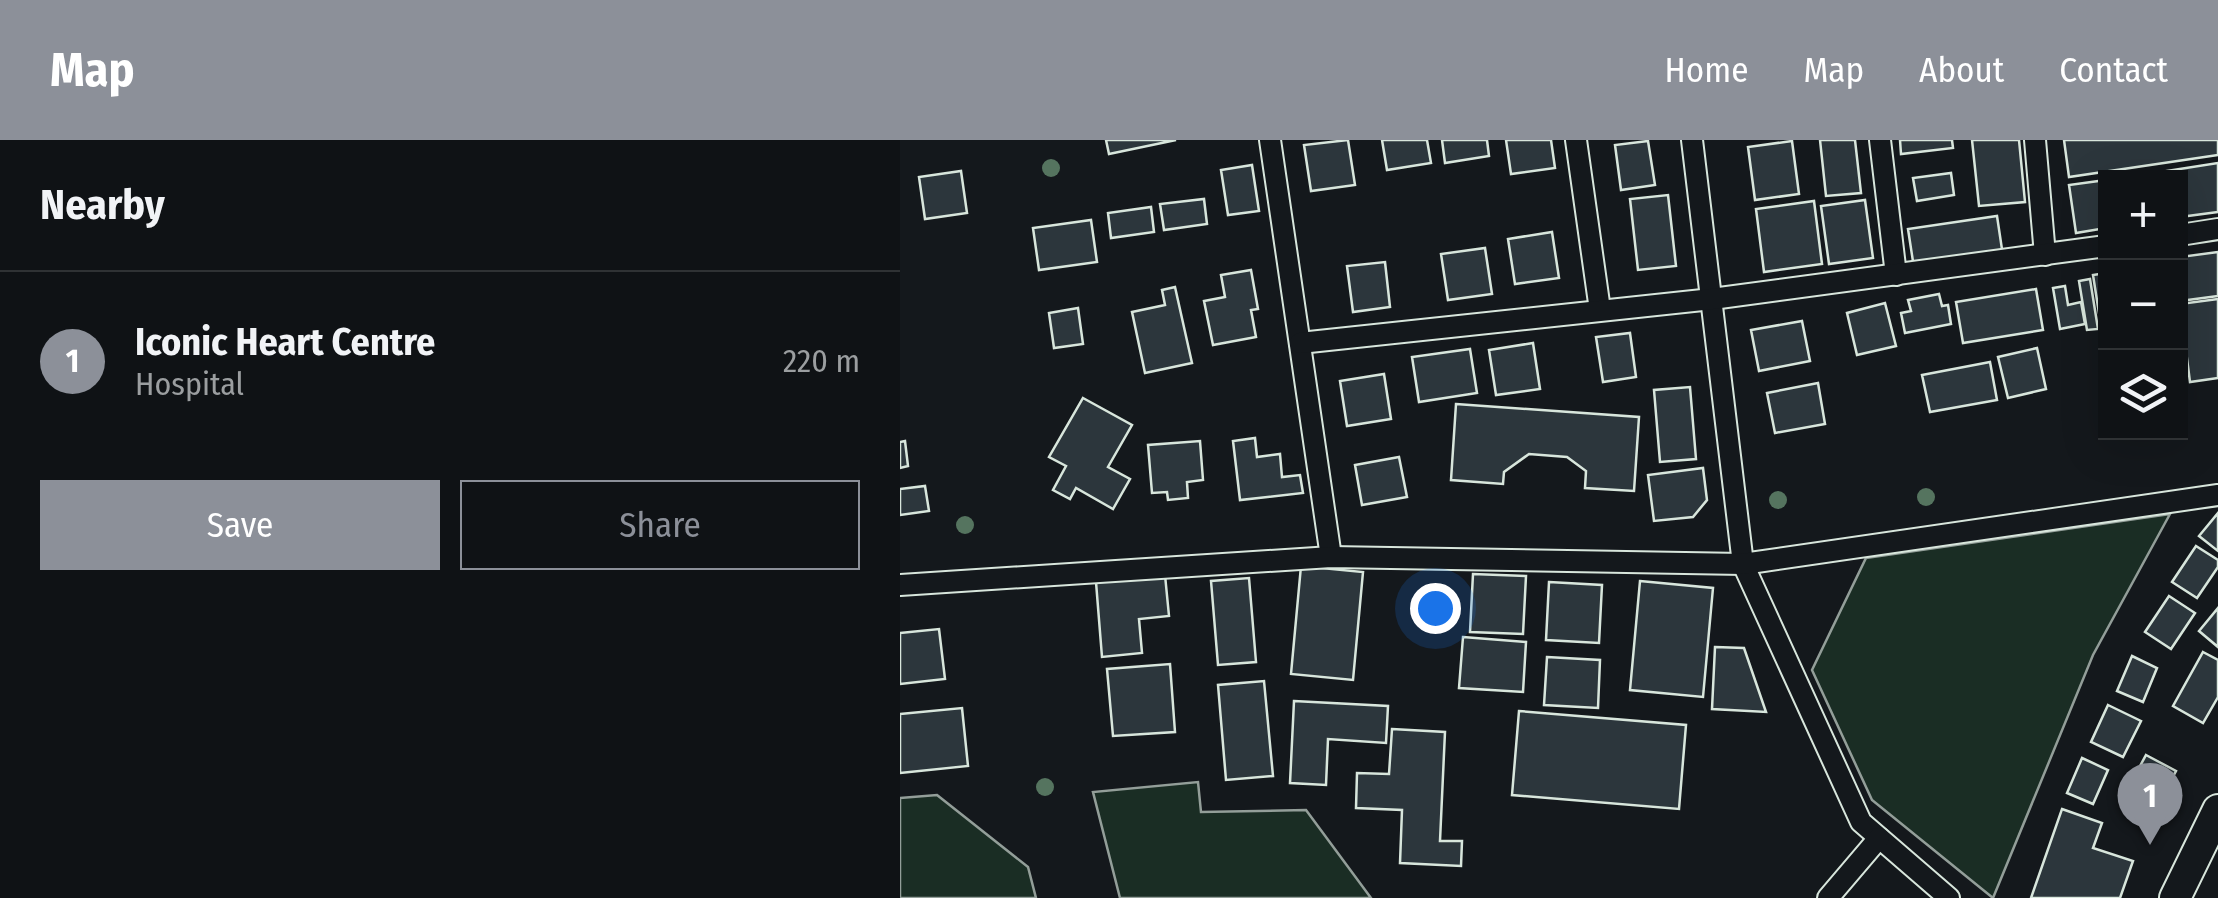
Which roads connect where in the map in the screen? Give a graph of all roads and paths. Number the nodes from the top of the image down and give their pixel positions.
1 (1270, 140) edge
2 (1576, 140) edge
3 (1692, 140) edge
4 (1880, 140) edge
5 (2035, 140) edge
6 (2218, 229) edge
7 (2188, 234) edge
8 (2098, 247) edge
9 (2044, 255) junction
10 (1896, 274) junction
11 (1712, 299) junction
12 (1600, 310) junction
13 (1300, 342) junction
14 (2218, 495) edge
15 (1332, 557) junction
16 (1743, 564) junction
17 (900, 585) edge
18 (2218, 810) edge
19 (1879, 838) junction
20 (1828, 898) edge
21 (1949, 898) edge
22 (2175, 898) edge

1 - 13 street
2 - 12 street
3 - 11 street
4 - 10 street
5 - 9 street
6 - 7 street
8 - 9 street
9 - 10 street
10 - 11 street
11 - 12 street
11 - 16 street
12 - 13 street
13 - 15 street
14 - 16 street
15 - 16 street
15 - 17 street
16 - 19 street
18 - 22 street
19 - 20 street
19 - 21 street

